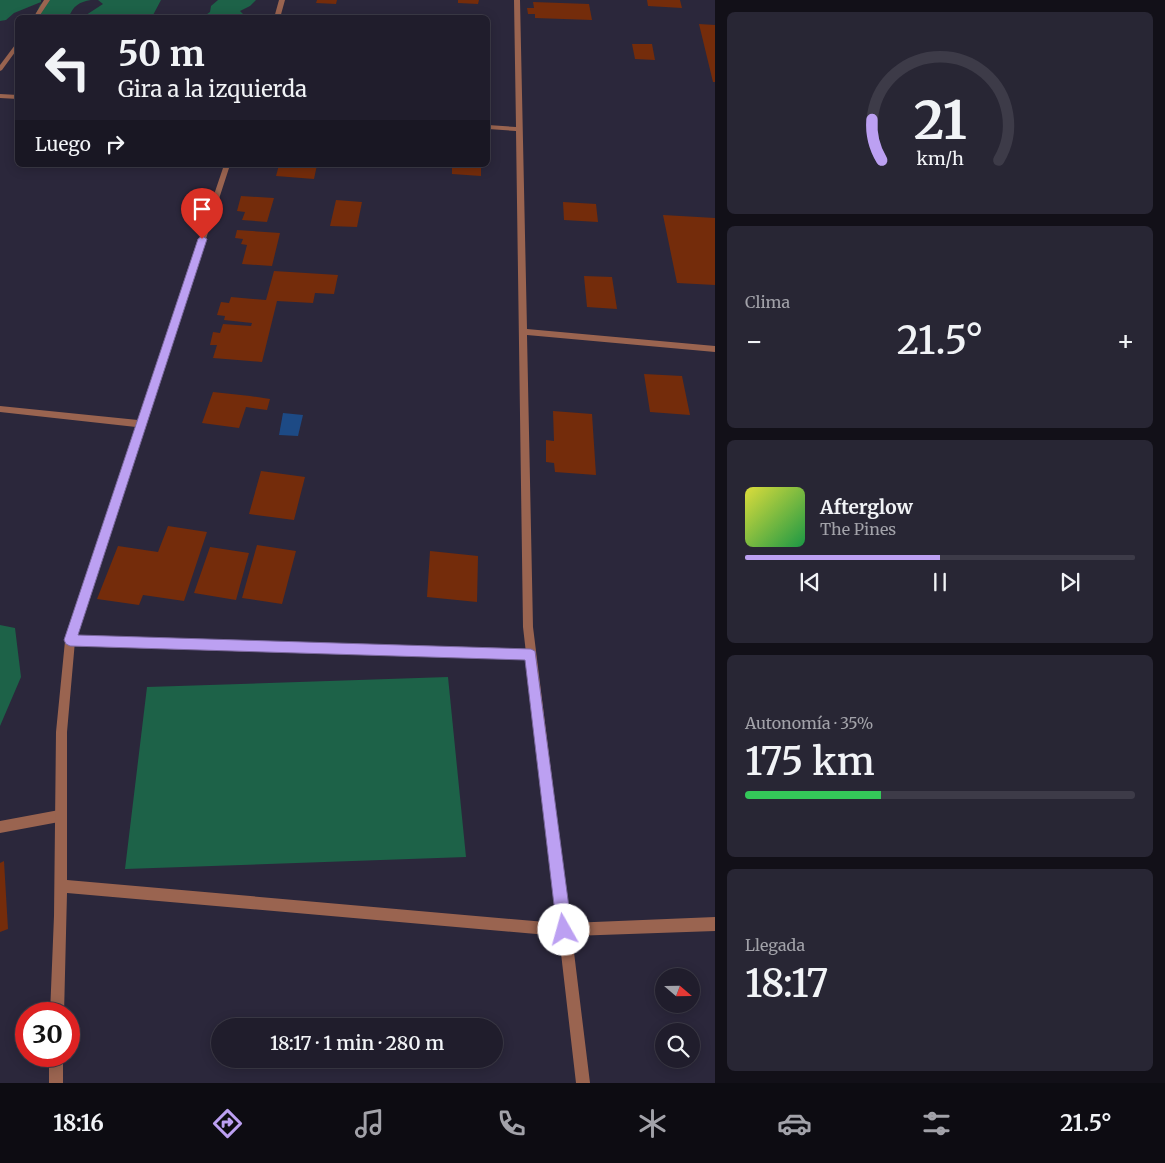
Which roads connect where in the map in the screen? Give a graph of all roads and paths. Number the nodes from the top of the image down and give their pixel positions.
1 (47, 0) edge
2 (282, 0) edge
3 (518, 0) edge
4 (37, 15) edge
5 (278, 15) edge
6 (15, 47) edge
7 (0, 69) edge
8 (0, 96) edge
9 (15, 97) edge
10 (490, 127) edge
11 (520, 129) junction
12 (226, 167) edge
13 (523, 332) junction
14 (715, 349) edge
15 (0, 409) edge
16 (141, 424) junction
17 (70, 640) junction
18 (531, 655) junction
19 (59, 816) junction
20 (0, 827) edge
21 (61, 886) junction
22 (715, 924) edge
23 (564, 930) junction
24 (57, 1002) edge
25 (56, 1067) edge
26 (56, 1083) edge
27 (583, 1083) edge

1 - 4 street
2 - 5 street
3 - 11 street
6 - 7 street
8 - 9 street
10 - 11 street
11 - 13 street
12 - 16 street
13 - 14 street
13 - 18 street
15 - 16 street
16 - 17 street
17 - 18 street
17 - 19 street
18 - 23 street
19 - 20 street
19 - 21 street
21 - 23 street
21 - 24 street
22 - 23 street
23 - 27 street
25 - 26 street

